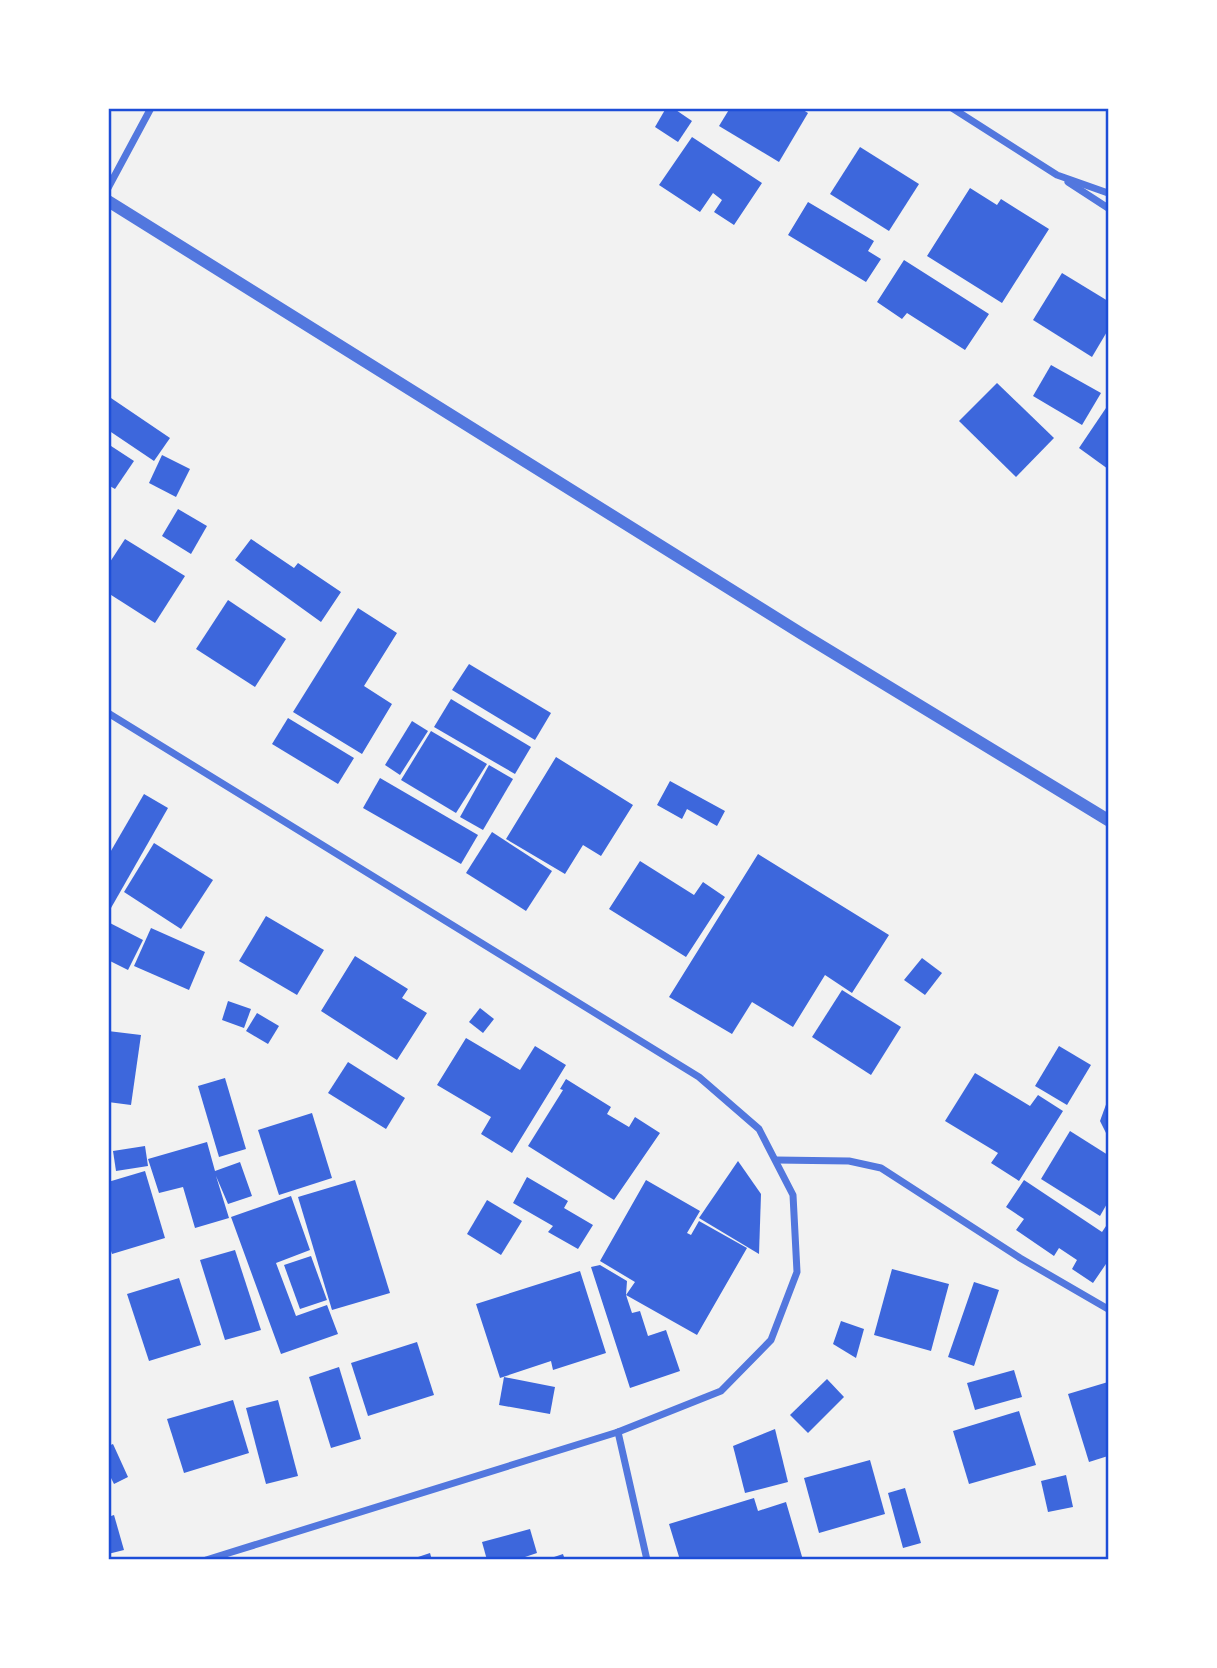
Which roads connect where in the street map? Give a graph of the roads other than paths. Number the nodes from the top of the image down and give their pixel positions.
1 (151, 108) edge
2 (952, 108) edge
3 (1057, 175) junction
4 (108, 188) edge
5 (1108, 193) edge
6 (108, 201) edge
7 (1108, 208) edge
8 (108, 713) edge
9 (1108, 820) edge
10 (776, 1160) junction
11 (1108, 1310) edge
12 (618, 1432) junction
13 (206, 1559) edge
14 (647, 1559) edge

1 - 4 street
2 - 3 street
3 - 5 street
3 - 7 street
6 - 9 street
8 - 10 street
10 - 11 street
10 - 12 street
12 - 13 street
12 - 14 street

